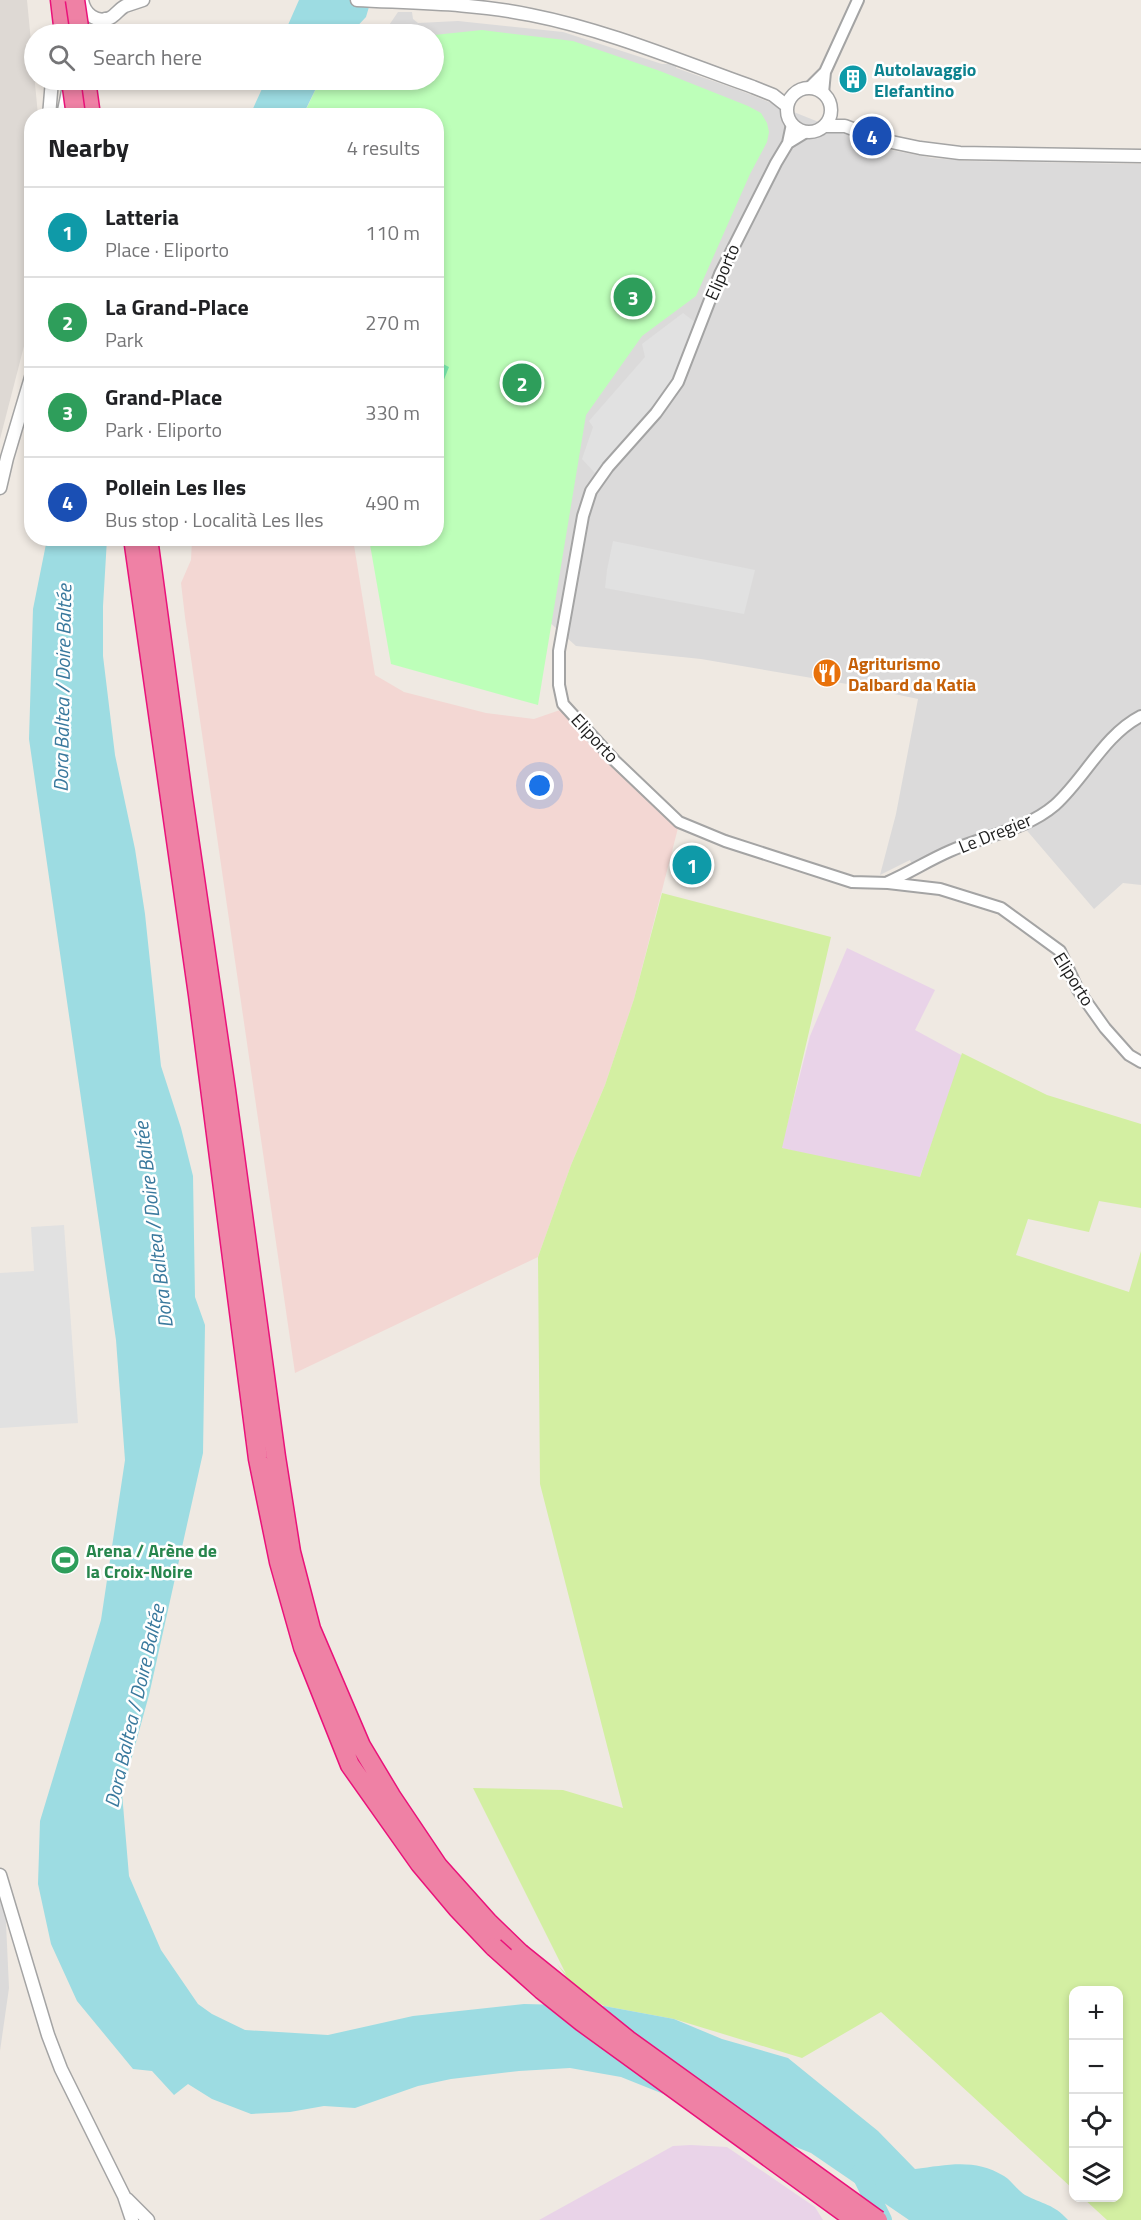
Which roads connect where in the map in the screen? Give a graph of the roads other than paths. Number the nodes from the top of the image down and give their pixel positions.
1 (60, 0) edge
2 (143, 0) edge
3 (357, 0) edge
4 (858, 0) edge
5 (80, 2) edge
6 (120, 5) edge
7 (105, 19) junction
8 (64, 24) edge
9 (70, 24) edge
10 (80, 24) edge
11 (101, 24) edge
12 (825, 72) junction
13 (809, 88) junction
14 (51, 90) edge
15 (68, 90) edge
16 (72, 90) edge
17 (87, 90) edge
18 (823, 93) junction
19 (790, 101) junction
20 (50, 108) edge
21 (64, 108) edge
22 (75, 108) edge
23 (90, 108) edge
24 (830, 114) junction
25 (792, 124) junction
26 (824, 126) junction
27 (845, 126) junction
28 (806, 132) junction
29 (788, 143) junction
30 (1141, 156) edge
31 (24, 401) edge
32 (0, 488) edge
33 (135, 546) edge
34 (149, 546) edge
35 (161, 689) junction
36 (1141, 716) edge
37 (888, 883) junction
38 (1141, 1062) edge
39 (0, 1875) edge
40 (124, 2196) junction
41 (132, 2220) edge
42 (148, 2220) edge
43 (855, 2220) edge
44 (878, 2220) edge

1 - 8 highway
2 - 6 street
3 - 19 street
4 - 12 street
5 - 7 street
5 - 9 street
5 - 10 highway, bridge
6 - 7 street
7 - 11 street
12 - 13 street
12 - 18 street
13 - 18 street
13 - 19 street
14 - 20 street
15 - 21 street
16 - 22 highway, bridge
17 - 23 highway
18 - 24 street
19 - 25 street
24 - 26 street
24 - 27 street
25 - 28 street
25 - 29 street, Eliporto
26 - 27 street
26 - 28 street
27 - 30 street
28 - 29 street, Eliporto
29 - 37 street, Eliporto
31 - 32 street
33 - 35 highway
34 - 35 highway
35 - 43 highway, bridge
35 - 44 highway, bridge
36 - 37 street, Le Dregier
37 - 38 street, Eliporto
39 - 40 street
40 - 41 street
40 - 42 street

